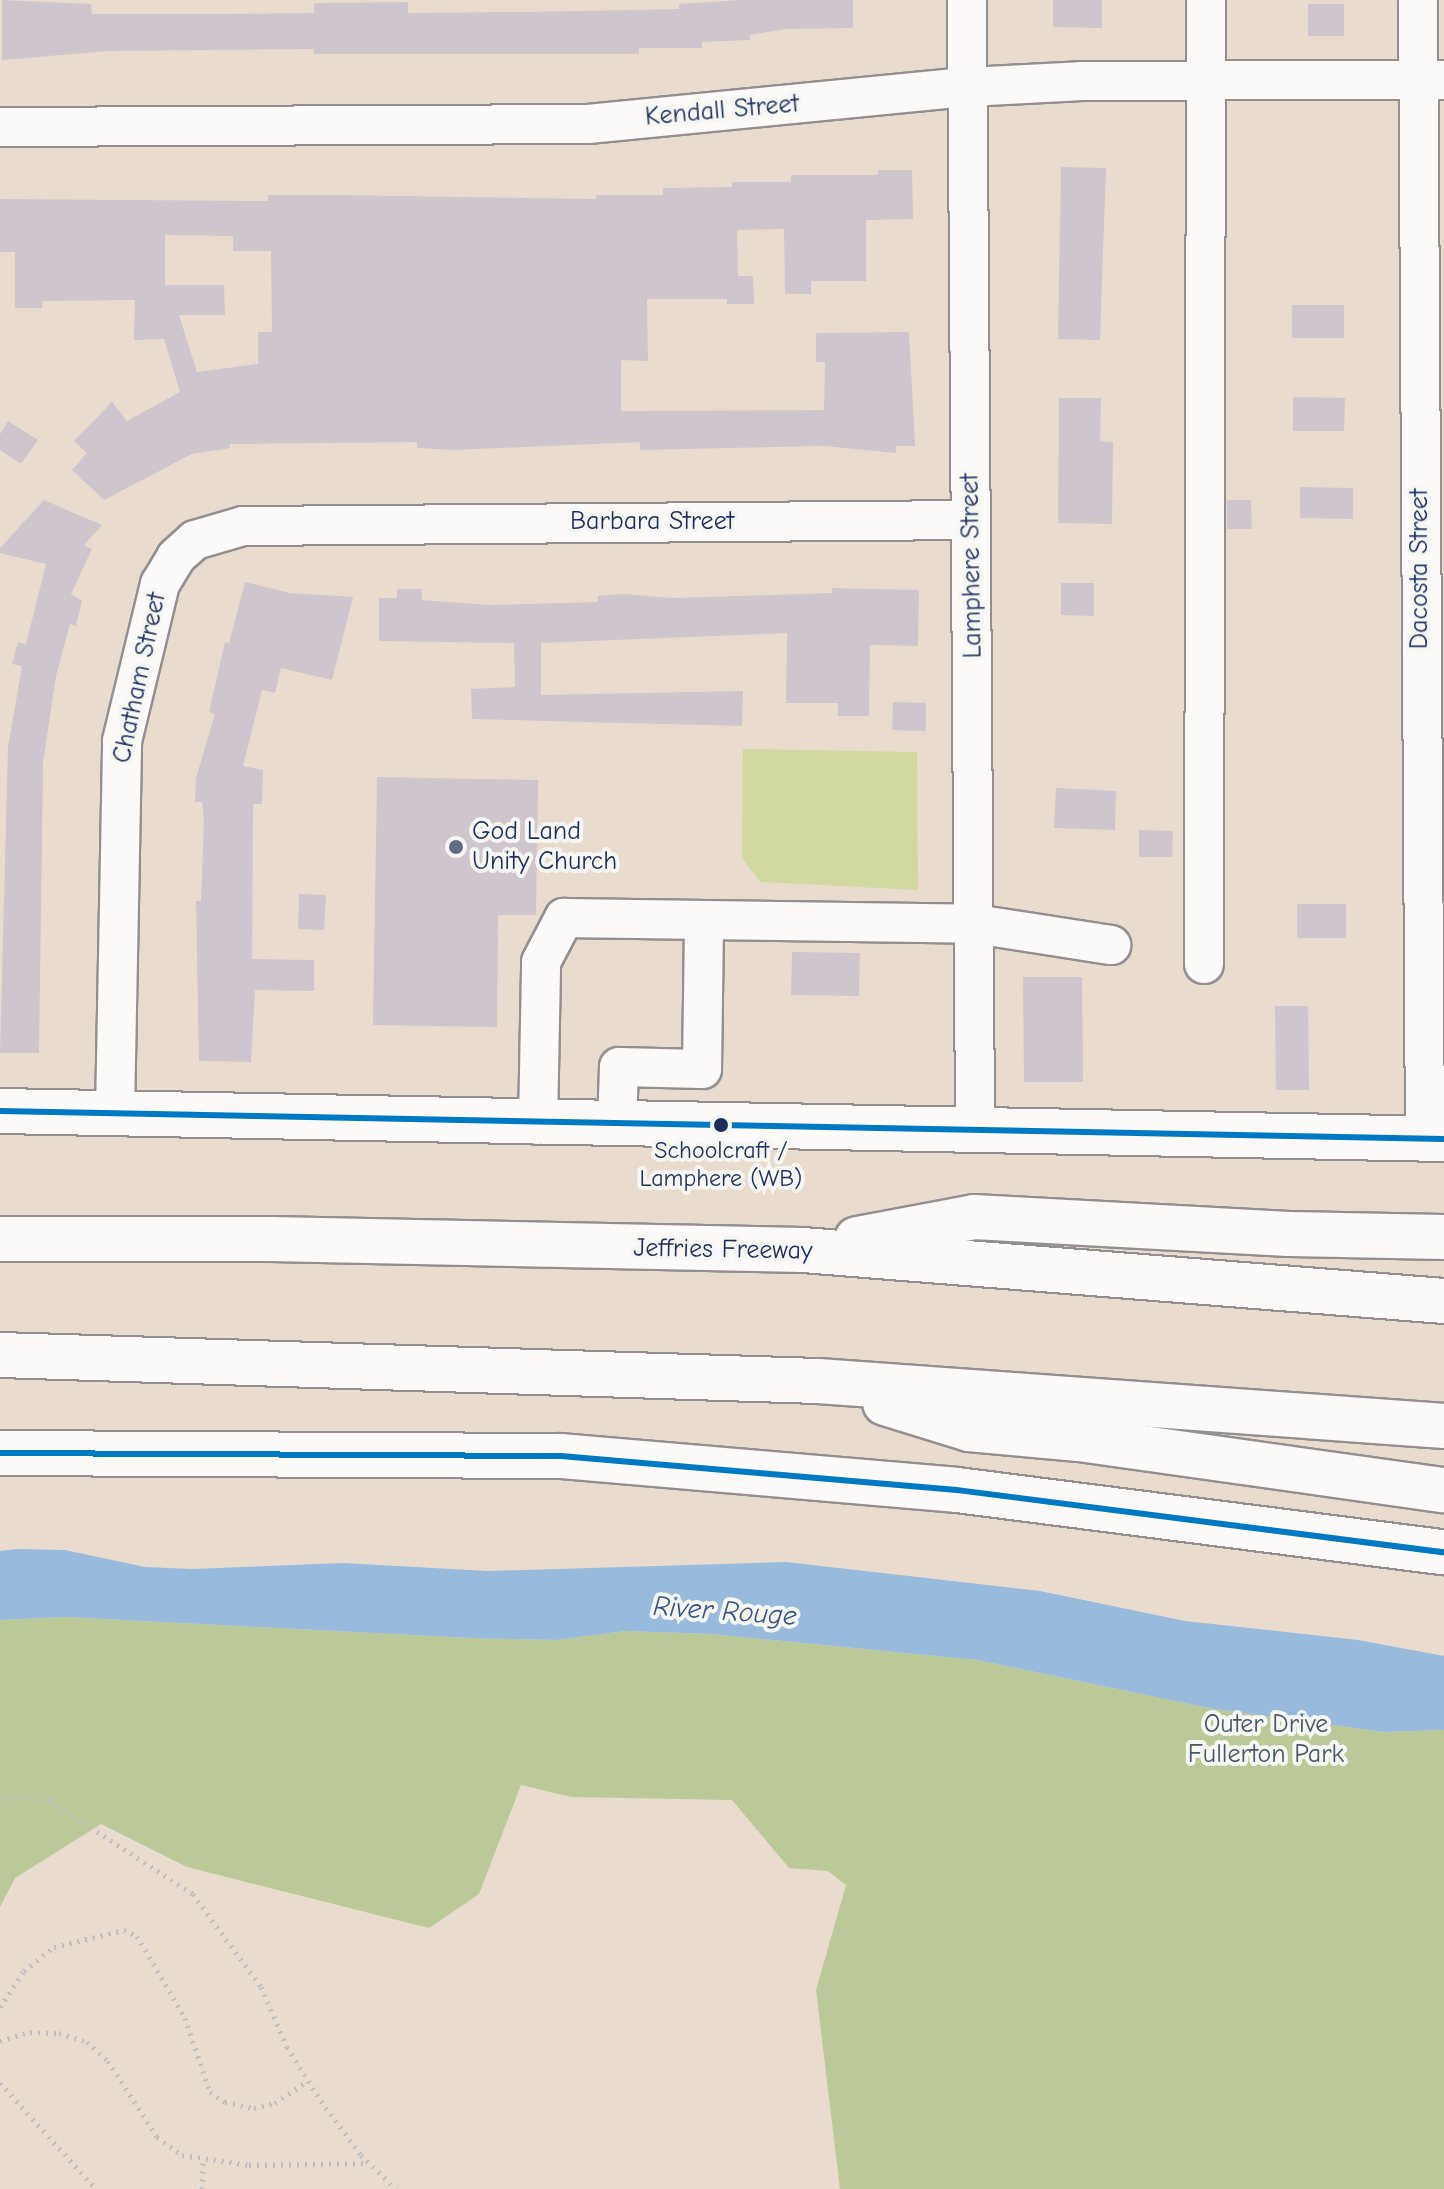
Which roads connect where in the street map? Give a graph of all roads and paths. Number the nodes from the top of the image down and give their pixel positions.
1 (967, 0) edge
2 (1206, 0) edge
3 (1418, 0) edge
4 (1431, 80) edge
5 (1206, 81) junction
6 (968, 87) junction
7 (0, 127) edge
8 (970, 520) junction
9 (333, 525) joint
10 (704, 920) junction
11 (975, 924) junction
12 (1111, 945) dead end
13 (1204, 964) dead end
14 (0, 1111) edge
15 (115, 1113) junction
16 (538, 1125) junction
17 (617, 1125) junction
18 (975, 1131) junction
19 (1434, 1139) edge
20 (1444, 1237) edge
21 (0, 1239) edge
22 (803, 1250) junction
23 (1444, 1301) edge
24 (0, 1355) edge
25 (818, 1381) junction
26 (1444, 1426) edge
27 (0, 1453) edge
28 (1444, 1490) edge
29 (1444, 1552) edge
30 (0, 1799) edge
31 (0, 2007) edge
32 (0, 2041) edge
33 (308, 2081) junction
34 (0, 2083) edge
35 (203, 2159) junction
36 (369, 2163) junction
37 (96, 2189) edge
38 (202, 2189) edge
39 (396, 2189) edge

1 - 6 street, Lamphere Street
2 - 5 street
3 - 4 street, Dacosta Street
4 - 5 street, Kendall Street
4 - 19 street, Dacosta Street
5 - 6 street, Kendall Street
5 - 13 street
6 - 7 street, Kendall Street
6 - 8 street, Lamphere Street
8 - 9 street, Barbara Street
8 - 11 street, Lamphere Street
9 - 15 street, Chatham Street
10 - 11 street
10 - 16 street
10 - 17 street
11 - 12 street
11 - 18 street, Lamphere Street
14 - 15 main road
15 - 16 main road
16 - 17 main road
17 - 18 main road
18 - 19 main road
20 - 22 main road
21 - 22 main road, Jeffries Freeway
22 - 23 main road, Jeffries Freeway
24 - 25 main road
25 - 26 main road
25 - 28 main road
27 - 29 main road
30 - 33 path
31 - 33 path
32 - 35 path
33 - 36 path
34 - 37 path
35 - 36 path
35 - 38 path
36 - 39 path

